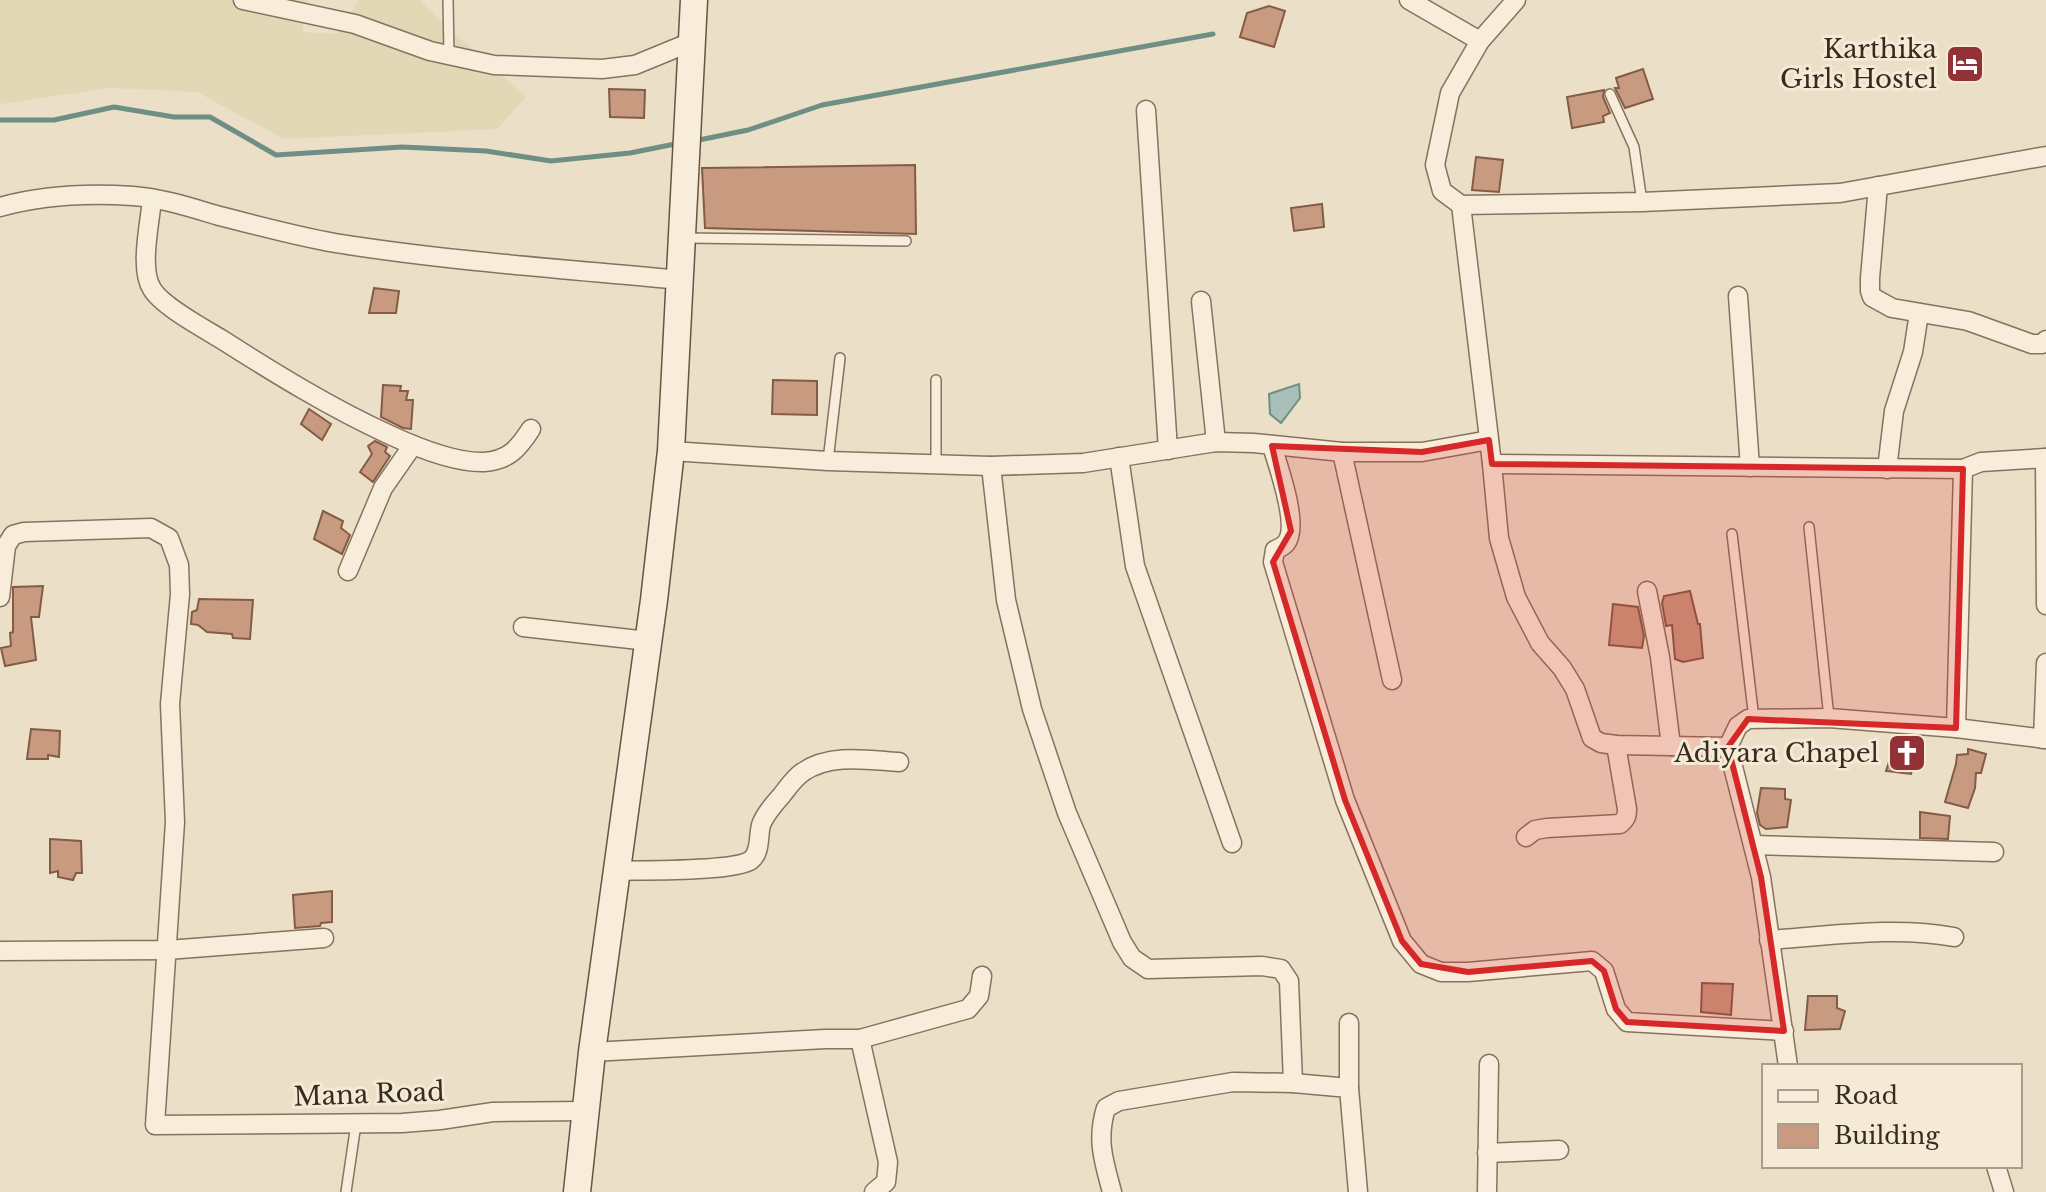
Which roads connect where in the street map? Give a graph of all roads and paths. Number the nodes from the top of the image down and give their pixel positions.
1 (243, 0) edge
2 (448, 0) edge
3 (694, 0) edge
4 (1409, 0) edge
5 (1516, 0) edge
6 (1480, 41) junction
7 (691, 42) junction
8 (449, 55) junction
9 (1610, 94) dead end
10 (1146, 110) dead end
11 (2046, 156) edge
12 (1878, 186) junction
13 (152, 199) junction
14 (1642, 202) junction
15 (1461, 205) junction
16 (0, 207) edge
17 (682, 238) junction
18 (906, 241) dead end
19 (680, 280) junction
20 (1738, 296) dead end
21 (1201, 301) dead end
22 (1919, 313) junction
23 (2046, 340) edge
24 (840, 358) dead end
25 (936, 380) dead end
26 (531, 429) dead end
27 (1489, 440) junction
28 (1216, 442) junction
29 (413, 445) junction
30 (1272, 446) junction
31 (1168, 450) junction
32 (671, 451) junction
33 (1342, 452) junction
34 (1119, 457) junction
35 (2046, 458) edge
36 (828, 461) junction
37 (936, 464) junction
38 (1492, 464) junction
39 (991, 466) junction
40 (1750, 467) junction
41 (1887, 469) junction
42 (1963, 469) junction
43 (1809, 527) dead end
44 (1732, 534) dead end
45 (348, 571) dead end
46 (1647, 591) dead end
47 (0, 597) edge
48 (2046, 605) edge
49 (523, 627) dead end
50 (648, 641) junction
51 (2046, 663) edge
52 (1392, 680) dead end
53 (1829, 718) junction
54 (1754, 719) junction
55 (1956, 728) junction
56 (2045, 739) edge
57 (1616, 745) junction
58 (1671, 746) junction
59 (1728, 747) junction
60 (899, 762) dead end
61 (1526, 837) dead end
62 (1232, 843) dead end
63 (1753, 845) junction
64 (1994, 852) dead end
65 (615, 871) junction
66 (1954, 937) dead end
67 (324, 938) dead end
68 (1769, 940) junction
69 (167, 950) junction
70 (0, 951) edge
71 (982, 976) dead end
72 (1349, 1023) dead end
73 (1784, 1031) junction
74 (860, 1039) junction
75 (592, 1052) junction
76 (1489, 1064) dead end
77 (1788, 1064) edge
78 (1293, 1083) junction
79 (1349, 1088) junction
80 (585, 1111) junction
81 (356, 1124) junction
82 (1559, 1150) dead end
83 (1487, 1153) junction
84 (1997, 1168) edge
85 (346, 1192) edge
86 (577, 1192) edge
87 (874, 1192) edge
88 (1112, 1192) edge
89 (1358, 1192) edge
90 (1487, 1192) edge
91 (2004, 1192) edge

1 - 8 street
2 - 8 lane
3 - 7 main road
4 - 6 street
5 - 6 street
6 - 15 street
7 - 8 street
7 - 17 main road
9 - 14 lane
10 - 31 street
11 - 12 street
12 - 14 street
12 - 22 street
13 - 16 street
13 - 19 street
13 - 29 street
14 - 15 street
15 - 27 street
17 - 18 lane
17 - 19 main road
19 - 32 main road
20 - 40 street
21 - 28 street
22 - 23 street
22 - 41 street
24 - 36 lane
25 - 37 lane
26 - 29 street
27 - 33 street
27 - 38 street
28 - 30 street
28 - 31 street
29 - 45 street
30 - 33 street
30 - 73 street
31 - 34 street
32 - 36 street
32 - 50 main road
33 - 52 street
34 - 39 street
34 - 62 street
35 - 42 street
35 - 48 street
36 - 37 street
37 - 39 street
38 - 40 street
38 - 57 street
39 - 78 street
40 - 41 street
41 - 42 street
42 - 55 street
43 - 53 lane
44 - 54 lane
46 - 58 street
47 - 69 street
49 - 50 street
50 - 65 main road
51 - 56 street
53 - 54 street
53 - 55 street
54 - 59 street
55 - 56 street
57 - 58 street
57 - 61 street
58 - 59 street
59 - 63 street
60 - 65 street
63 - 64 street
63 - 68 street
65 - 75 main road
66 - 68 street
67 - 69 street
68 - 73 street
69 - 70 street
69 - 81 street, Mana Road
71 - 74 street
72 - 79 street
73 - 77 street
74 - 75 street
74 - 87 street
75 - 80 main road
76 - 83 street
78 - 79 street
78 - 88 street
79 - 89 street
80 - 81 street, Mana Road
80 - 86 main road
81 - 85 lane
82 - 83 street
83 - 90 street
84 - 91 street

